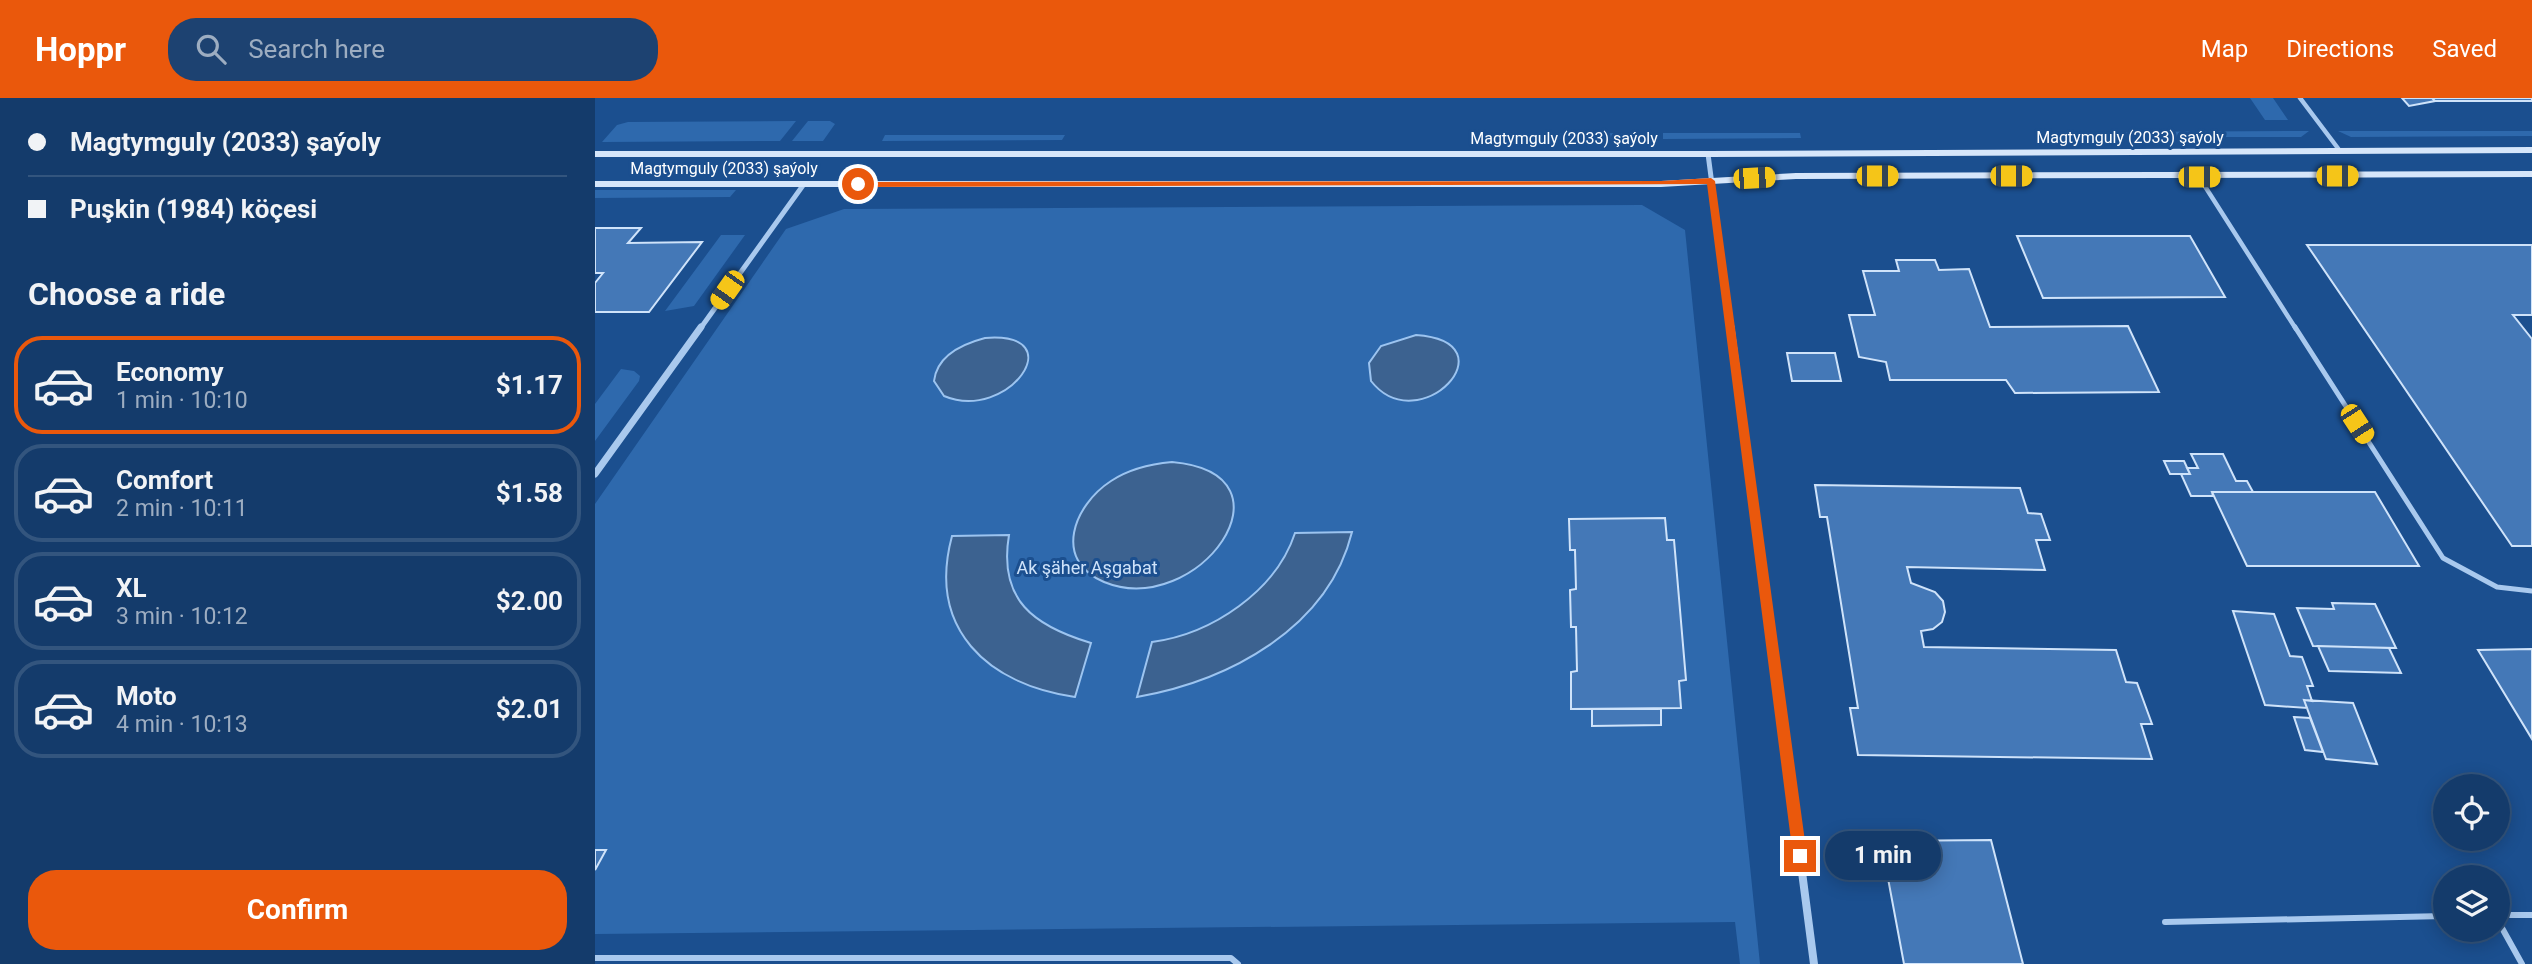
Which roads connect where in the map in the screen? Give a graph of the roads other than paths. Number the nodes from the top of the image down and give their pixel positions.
1 (2300, 98) edge
2 (2532, 149) edge
3 (2341, 152) junction
4 (595, 154) edge
5 (1707, 154) junction
6 (2532, 174) edge
7 (2199, 177) junction
8 (1711, 181) junction
9 (595, 184) edge
10 (804, 184) junction
11 (595, 474) edge
12 (2532, 591) edge
13 (2532, 915) edge
14 (2433, 916) edge
15 (2510, 916) edge
16 (2165, 922) dead end
17 (2510, 941) edge
18 (595, 958) edge
19 (687, 961) edge
20 (797, 961) edge
21 (907, 961) edge
22 (1238, 964) edge
23 (1814, 964) edge
24 (2522, 964) edge

1 - 3 lane
2 - 3 main road, Magtymguly (2033) şaýoly
3 - 5 main road, Magtymguly (2033) şaýoly
4 - 5 main road, Magtymguly (2033) şaýoly
5 - 8 street
6 - 7 main road, Magtymguly (2033) şaýoly
7 - 8 main road, Magtymguly (2033) şaýoly
7 - 12 lane
8 - 10 main road, Magtymguly (2033) şaýoly
8 - 23 street
9 - 10 main road, Magtymguly (2033) şaýoly
10 - 11 street
13 - 15 lane
14 - 16 lane
17 - 24 lane
18 - 19 lane
19 - 20 lane
20 - 21 lane
21 - 22 lane

